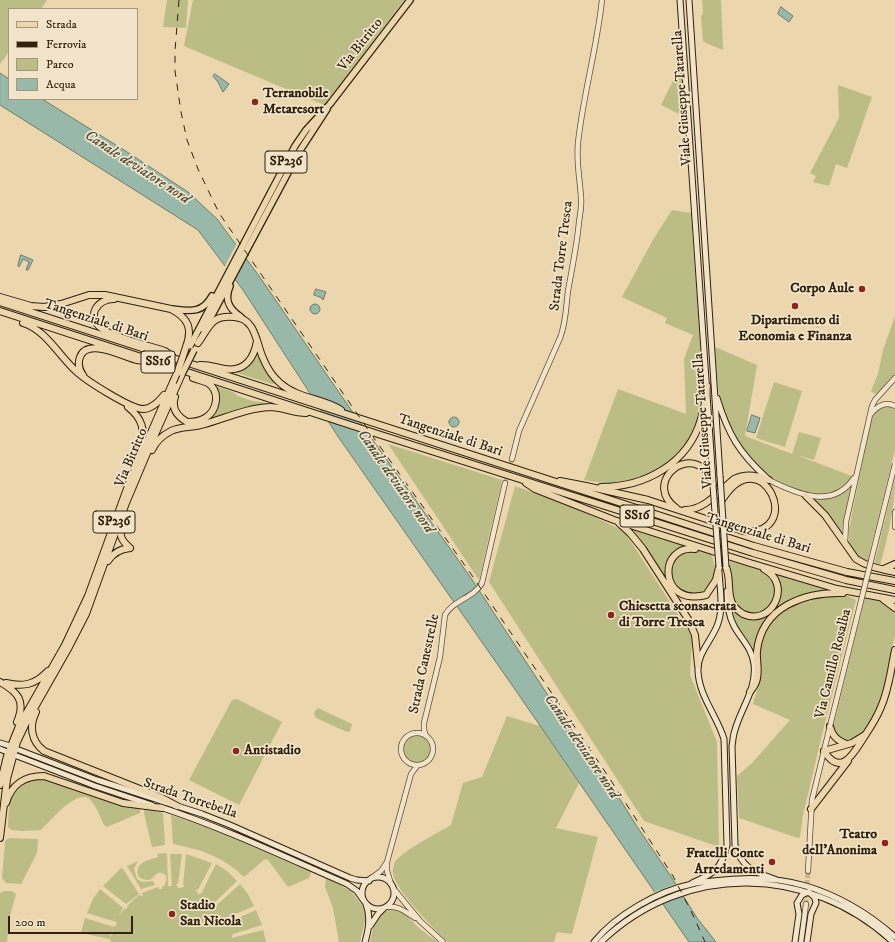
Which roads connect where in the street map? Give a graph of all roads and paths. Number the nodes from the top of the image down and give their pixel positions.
1 (410, 0) edge
2 (602, 0) edge
3 (680, 0) edge
4 (688, 0) edge
5 (254, 228) junction
6 (0, 297) edge
7 (119, 299) junction
8 (0, 302) edge
9 (171, 309) junction
10 (212, 309) junction
11 (0, 311) edge
12 (241, 317) junction
13 (257, 339) junction
14 (198, 343) junction
15 (190, 348) junction
16 (175, 358) junction
17 (152, 360) junction
18 (196, 365) junction
19 (181, 372) junction
20 (895, 378) edge
21 (87, 379) junction
22 (175, 383) junction
23 (895, 384) edge
24 (707, 386) junction
25 (888, 386) junction
26 (714, 390) junction
27 (312, 401) junction
28 (122, 402) junction
29 (895, 406) edge
30 (315, 414) junction
31 (869, 417) junction
32 (512, 459) tunnel mouth
33 (895, 464) edge
34 (856, 475) junction
35 (521, 479) junction
36 (545, 480) junction
37 (769, 480) junction
38 (505, 483) tunnel mouth
39 (713, 485) junction
40 (586, 486) junction
41 (131, 492) junction
42 (806, 496) junction
43 (722, 500) junction
44 (125, 501) junction
45 (679, 510) junction
46 (895, 512) edge
47 (614, 520) junction
48 (895, 527) edge
49 (845, 543) junction
50 (712, 552) junction
51 (750, 563) junction
52 (895, 564) edge
53 (722, 567) junction
54 (881, 569) junction
55 (895, 572) edge
56 (895, 581) edge
57 (95, 590) junction
58 (895, 590) edge
59 (856, 593) junction
60 (882, 598) junction
61 (895, 600) edge
62 (895, 608) edge
63 (895, 650) edge
64 (56, 665) junction
65 (698, 665) junction
66 (0, 682) edge
67 (750, 692) junction
68 (424, 723) junction
69 (830, 726) junction
70 (416, 734) junction
71 (865, 735) junction
72 (426, 736) junction
73 (13, 740) junction
74 (0, 743) edge
75 (846, 744) junction
76 (7, 745) dead end
77 (19, 750) dead end
78 (824, 751) junction
79 (4, 752) edge
80 (17, 756) dead end
81 (848, 760) junction
82 (407, 762) junction
83 (417, 766) junction
84 (0, 771) edge
85 (411, 774) junction
86 (0, 785) edge
87 (177, 806) junction
88 (162, 808) junction
89 (811, 809) junction
90 (2, 820) junction
91 (0, 838) edge
92 (387, 862) junction
93 (808, 871) tunnel mouth
94 (370, 880) junction
95 (777, 880) junction
96 (692, 884) junction
97 (392, 886) junction
98 (809, 892) junction
99 (365, 902) junction
100 (806, 904) tunnel mouth
101 (385, 908) junction
102 (621, 917) junction
103 (420, 921) junction
104 (369, 927) junction
105 (610, 934) junction
106 (895, 937) edge
107 (365, 942) edge
108 (443, 942) edge
109 (594, 942) edge
110 (602, 942) edge
111 (795, 942) edge
112 (801, 942) edge
113 (807, 942) edge
114 (893, 942) edge

1 - 5 main road, Via Bitritto / SP236
2 - 32 street, Strada Torre Tresca
3 - 24 main road, Viale Giuseppe Tatarella
4 - 26 main road, Viale Giuseppe Tatarella
5 - 9 main road
5 - 10 main road, Via Bitritto / SP236
5 - 12 main road
6 - 7 highway
7 - 9 highway
7 - 16 highway
8 - 16 highway, Tangenziale di Bari / SS16
9 - 15 highway
10 - 14 main road, Via Bitritto / SP236
10 - 15 main road, Via Bitritto / SP236
11 - 17 highway, Tangenziale di Bari / SS16
11 - 21 highway
12 - 13 highway
12 - 14 highway
13 - 18 highway
13 - 27 highway
14 - 15 main road, Via Bitritto / SP236
15 - 19 highway, bridge
16 - 18 highway, Tangenziale di Bari / SS16
17 - 19 highway, Tangenziale di Bari / SS16
17 - 21 highway
18 - 27 highway, Tangenziale di Bari / SS16
19 - 19 highway
19 - 22 highway, Via Bitritto / SP236, bridge
19 - 28 highway
19 - 30 highway, Tangenziale di Bari / SS16
20 - 25 street
21 - 28 highway
22 - 41 highway, Via Bitritto / SP236
22 - 44 highway, Via Bitritto / SP236
23 - 25 street
24 - 39 main road, Viale Giuseppe Tatarella
24 - 40 highway
25 - 31 street
26 - 37 main road
26 - 43 main road, Viale Giuseppe Tatarella, bridge
27 - 36 highway, Tangenziale di Bari / SS16
28 - 44 highway
29 - 31 street
30 - 35 highway, Tangenziale di Bari / SS16
30 - 41 highway
31 - 34 street
33 - 69 street, Via Camillo Rosalba, bridge
34 - 42 street
34 - 49 street
35 - 47 highway
35 - 58 highway, Tangenziale di Bari / SS16
36 - 40 highway, SS16
36 - 56 highway, Tangenziale di Bari / SS16
37 - 42 street
37 - 45 highway
38 - 68 street, Strada Canestrelle
39 - 45 highway
39 - 53 main road, Viale Giuseppe Tatarella, bridge
40 - 45 highway, SS16
41 - 44 highway, Via Bitritto / SP236
42 - 49 highway
43 - 45 highway, SS16
43 - 53 main road, Viale Giuseppe Tatarella, bridge
44 - 57 highway, Via Bitritto / SP236
44 - 57 highway
44 - 64 highway, Via Bitritto / SP236
46 - 48 street
47 - 50 highway
47 - 65 highway
49 - 54 highway
50 - 51 highway
50 - 53 highway
51 - 53 highway
51 - 59 highway
52 - 54 highway
53 - 65 main road, Viale Giuseppe Tatarella
53 - 67 main road, Viale Giuseppe Tatarella
54 - 55 highway
57 - 64 highway, Via Bitritto / SP236
59 - 60 highway
59 - 67 highway
60 - 61 highway
60 - 62 highway
63 - 71 highway
64 - 66 highway
64 - 73 highway, Via Bitritto / SP236
64 - 87 highway
64 - 90 highway, Via Bitritto / SP236
65 - 96 main road, Viale Giuseppe Tatarella
66 - 73 highway
67 - 95 main road, Viale Giuseppe Tatarella
68 - 70 street, Strada Canestrelle
68 - 72 street, Strada Canestrelle
69 - 75 highway
69 - 78 street, Via Camillo Rosalba
70 - 72 street
70 - 82 street
71 - 75 highway
71 - 81 highway
72 - 83 street
73 - 79 highway, Via Bitritto / SP236
74 - 76 main road
75 - 78 highway
77 - 87 main road, Strada Torrebella
78 - 81 highway
78 - 89 street, Via Camillo Rosalba
79 - 84 highway
79 - 86 highway, Via Bitritto / SP236
80 - 88 main road, Strada Torrebella
81 - 89 highway
82 - 83 street
82 - 85 street
83 - 85 street
85 - 92 street
87 - 94 main road, Strada Torrebella
88 - 90 highway
88 - 99 main road, Strada Torrebella
89 - 93 street, Via Camillo Rosalba
90 - 91 highway, Via Bitritto / SP236
92 - 94 street
92 - 97 street
94 - 97 main road
94 - 99 main road
95 - 96 main road
95 - 106 main road
96 - 102 main road
97 - 101 main road
97 - 103 street
98 - 105 main road
98 - 111 main road
98 - 113 main road
98 - 114 main road
99 - 101 main road
99 - 104 main road
100 - 112 street
101 - 103 street
101 - 104 main road
102 - 105 main road
102 - 109 main road
103 - 108 street
104 - 107 main road
105 - 109 main road
105 - 110 main road

